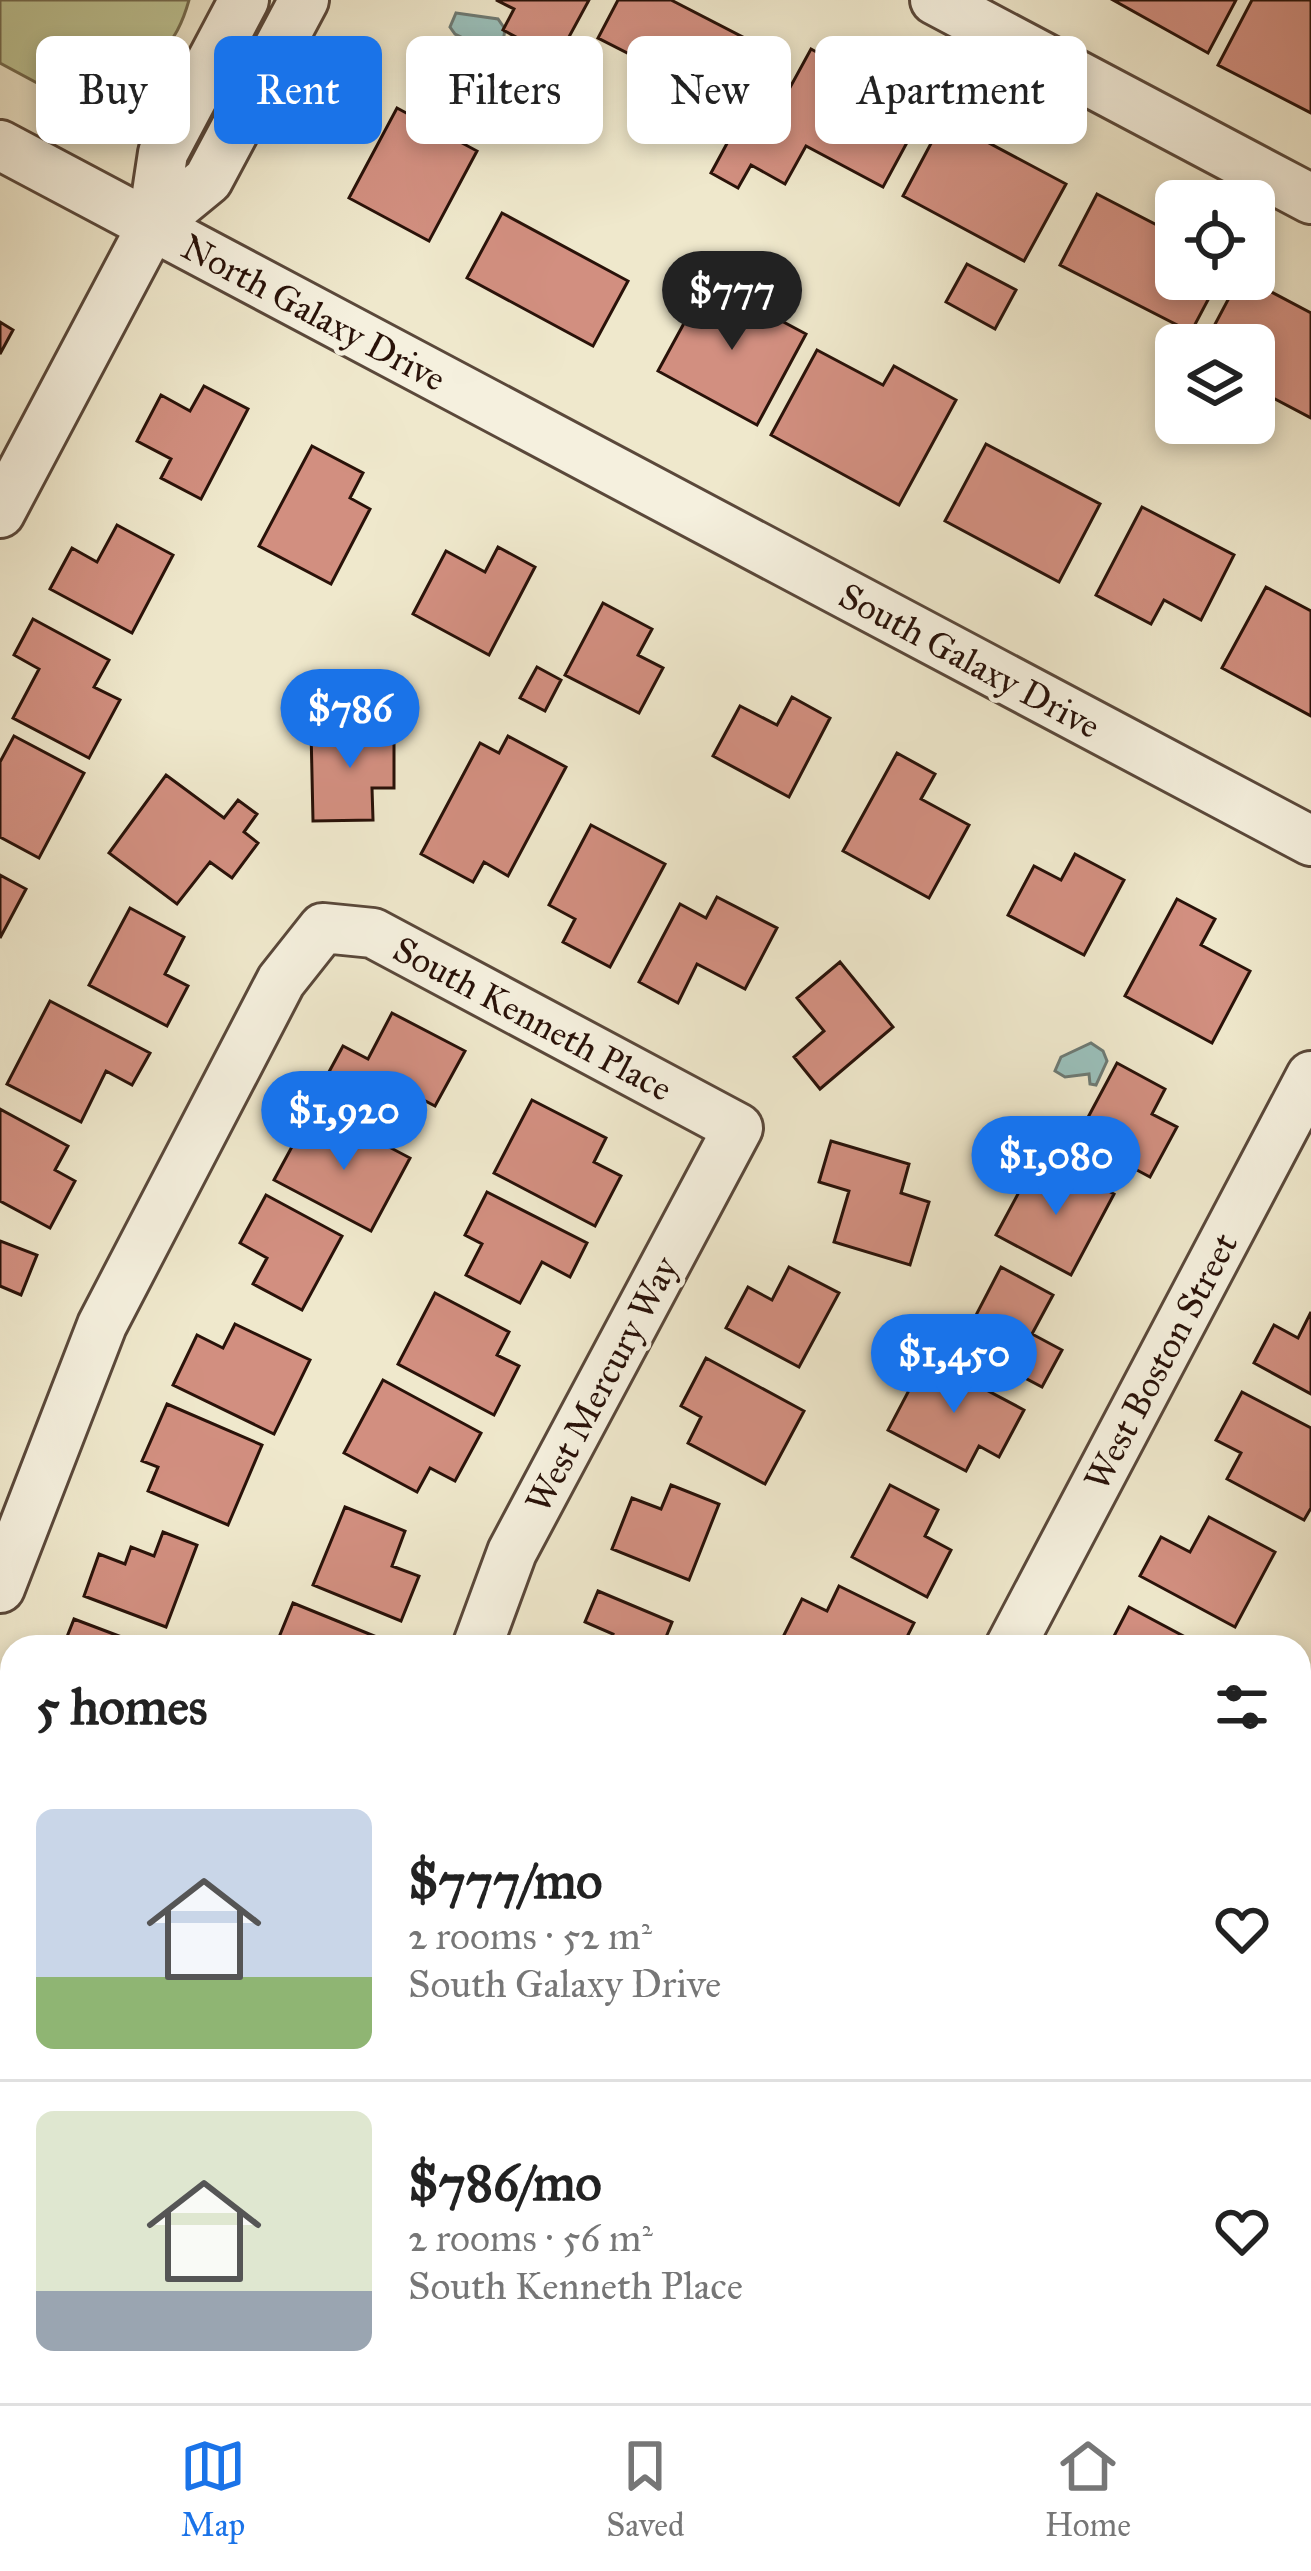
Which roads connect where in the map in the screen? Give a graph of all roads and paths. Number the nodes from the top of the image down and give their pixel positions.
1 (244, 0) edge
2 (304, 0) edge
3 (934, 0) edge
4 (0, 145) edge
5 (1311, 199) edge
6 (152, 226) junction
7 (628, 479) joint
8 (0, 514) edge
9 (1311, 841) edge
10 (1311, 1076) edge
11 (738, 1127) joint
12 (0, 1588) edge
13 (481, 1635) edge
14 (1016, 1635) edge

1 - 6 street
2 - 6 street
3 - 5 street
4 - 6 street, North Galaxy Drive
6 - 7 street, North Galaxy Drive
6 - 8 street
7 - 9 street, South Galaxy Drive
10 - 14 street, West Boston Street
11 - 12 street, South Kenneth Place
11 - 13 street, West Mercury Way

